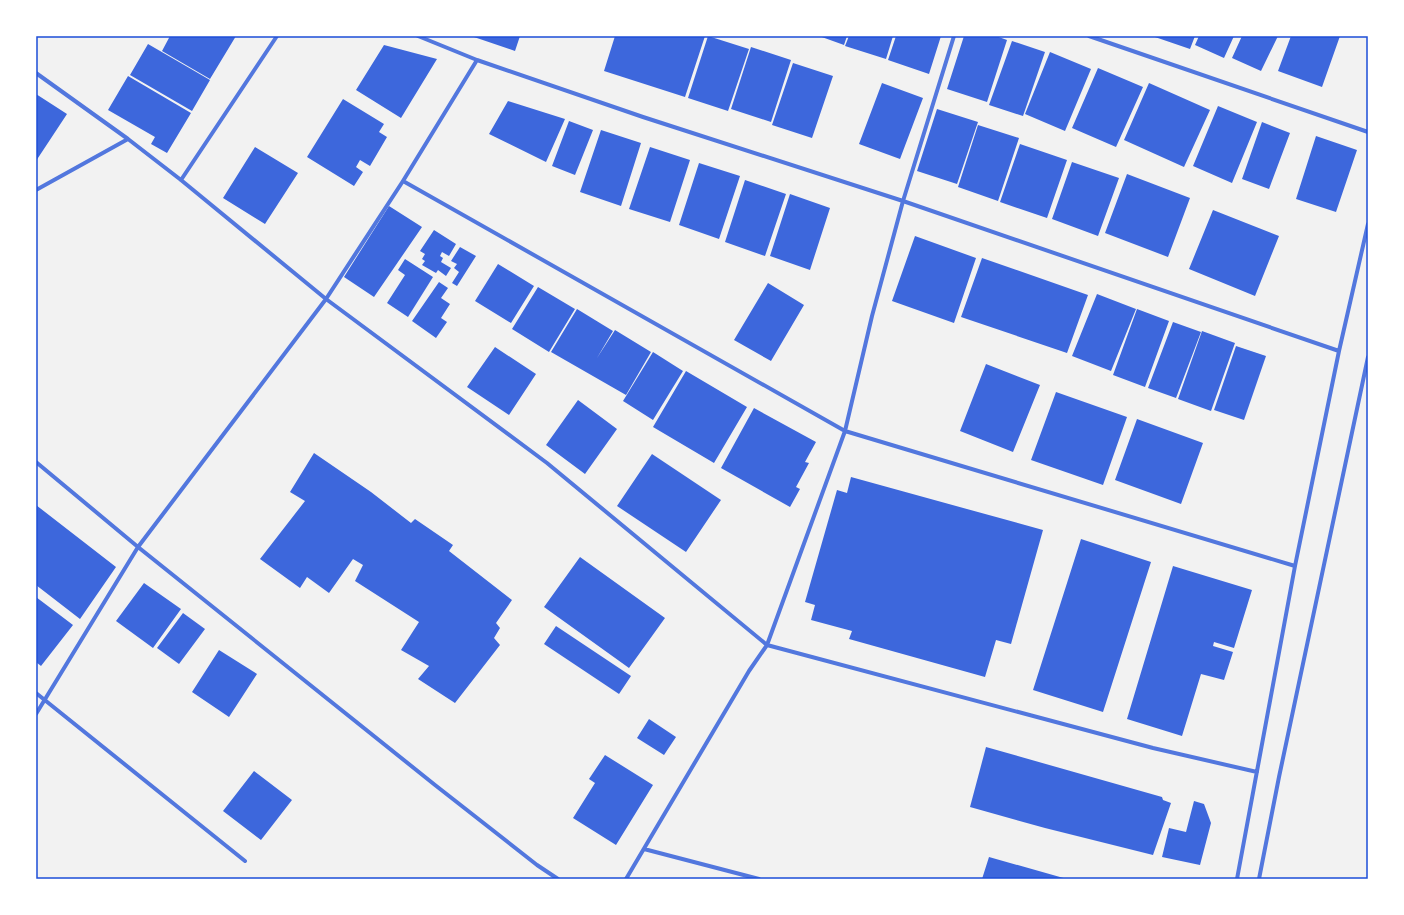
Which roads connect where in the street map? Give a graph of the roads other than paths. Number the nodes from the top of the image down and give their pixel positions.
1 (276, 36) edge
2 (418, 36) edge
3 (954, 36) edge
4 (1089, 36) edge
5 (477, 60) junction
6 (36, 73) edge
7 (1368, 132) edge
8 (128, 139) junction
9 (182, 180) junction
10 (403, 181) junction
11 (36, 190) edge
12 (903, 201) junction
13 (1368, 224) edge
14 (326, 299) junction
15 (1340, 351) junction
16 (1368, 357) edge
17 (846, 431) junction
18 (36, 462) edge
19 (138, 547) junction
20 (1295, 566) junction
21 (767, 645) junction
22 (36, 693) edge
23 (45, 700) junction
24 (36, 714) edge
25 (1257, 772) junction
26 (644, 849) junction
27 (245, 861) dead end
28 (558, 879) edge
29 (626, 879) edge
30 (759, 879) edge
31 (1237, 879) edge
32 (1259, 879) edge

1 - 9 street
2 - 5 street
3 - 12 street
4 - 7 street
5 - 10 street
5 - 12 street
6 - 8 street
8 - 9 street
8 - 11 street
9 - 14 street
10 - 14 street
10 - 17 street
12 - 15 street
12 - 17 street
13 - 15 street
14 - 19 street
14 - 21 street
15 - 20 street
16 - 32 street
17 - 20 street
17 - 21 street
18 - 19 street
19 - 23 street
19 - 28 street
20 - 25 street
21 - 25 street
21 - 26 street
22 - 23 street
23 - 24 street
23 - 27 street
25 - 31 street
26 - 29 street
26 - 30 street

